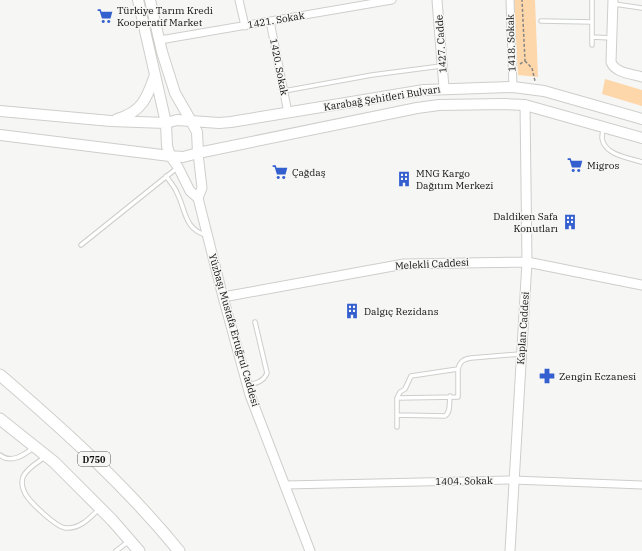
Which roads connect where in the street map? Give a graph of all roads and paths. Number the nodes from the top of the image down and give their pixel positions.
1 (138, 0) edge
2 (150, 0) edge
3 (239, 0) edge
4 (392, 0) edge
5 (437, 0) edge
6 (510, 0) edge
7 (522, 0) edge
8 (592, 0) edge
9 (371, 2) edge
10 (613, 2) edge
11 (642, 8) edge
12 (270, 21) junction
13 (541, 22) dead end
14 (592, 22) junction
15 (245, 26) junction
16 (592, 37) junction
17 (612, 38) junction
18 (160, 40) junction
19 (592, 45) dead end
20 (525, 60) junction
21 (442, 66) junction
22 (512, 71) junction
23 (155, 75) junction
24 (642, 77) edge
25 (513, 87) junction
26 (444, 88) junction
27 (534, 89) junction
28 (284, 91) junction
29 (525, 105) junction
30 (0, 110) edge
31 (288, 113) junction
32 (642, 119) edge
33 (111, 121) junction
34 (191, 121) junction
35 (166, 123) junction
36 (603, 127) junction
37 (0, 135) edge
38 (642, 138) edge
39 (198, 153) junction
40 (170, 156) junction
41 (642, 162) edge
42 (178, 167) junction
43 (166, 176) junction
44 (198, 198) junction
45 (208, 236) junction
46 (81, 245) dead end
47 (527, 262) junction
48 (642, 285) edge
49 (223, 297) junction
50 (255, 322) dead end
51 (521, 354) junction
52 (458, 369) junction
53 (0, 375) edge
54 (248, 385) junction
55 (450, 396) junction
56 (396, 398) junction
57 (397, 415) junction
58 (0, 419) edge
59 (397, 427) dead end
60 (35, 447) junction
61 (0, 455) edge
62 (46, 456) junction
63 (513, 480) junction
64 (286, 485) junction
65 (642, 485) edge
66 (100, 508) junction
67 (130, 540) junction
68 (116, 551) edge
69 (139, 551) edge
70 (179, 551) edge
71 (310, 551) edge
72 (510, 551) edge

1 - 23 main road
2 - 18 main road
3 - 15 street
4 - 9 street, 1421. Sokak
5 - 21 street, 1427. Cadde
6 - 22 street, 1418. Sokak
7 - 20 path
8 - 14 lane
9 - 12 street, 1421. Sokak
10 - 11 lane
10 - 17 street
12 - 15 street, 1421. Sokak
12 - 28 street, 1420. Sokak
13 - 14 lane
14 - 16 lane
15 - 18 street, 1421. Sokak
16 - 17 lane
16 - 19 lane
17 - 24 street
18 - 34 main road
20 - 22 path
20 - 27 path
21 - 26 street, 1427. Cadde
21 - 28 lane
22 - 25 street, 1418. Sokak
23 - 33 main road
23 - 35 main road
25 - 26 main road, Karabağ Şehitleri Bulvarı
25 - 27 main road, Karabağ Şehitleri Bulvarı
26 - 31 main road, Karabağ Şehitleri Bulvarı
27 - 32 main road, Karabağ Şehitleri Bulvarı
28 - 31 street, 1420. Sokak
29 - 36 main road, Karabağ Şehitleri Bulvarı
29 - 39 main road, Karabağ Şehitleri Bulvarı
29 - 47 street, Kaplan Caddesi
30 - 33 main road, Karabağ Şehitleri Bulvarı
31 - 34 main road, Karabağ Şehitleri Bulvarı
33 - 35 main road, Karabağ Şehitleri Bulvarı
34 - 35 main road, Karabağ Şehitleri Bulvarı
34 - 39 main road
35 - 40 main road
36 - 38 main road, Karabağ Şehitleri Bulvarı
36 - 41 lane
37 - 40 main road, Karabağ Şehitleri Bulvarı
39 - 40 main road, Karabağ Şehitleri Bulvarı
39 - 44 street, Yüzbaşı Mustafa Ertuğrul Caddesi
40 - 42 street, Yüzbaşı Mustafa Ertuğrul Caddesi
42 - 43 lane
42 - 44 street, Yüzbaşı Mustafa Ertuğrul Caddesi
43 - 45 lane
43 - 46 lane
44 - 45 street, Yüzbaşı Mustafa Ertuğrul Caddesi
45 - 49 street, Yüzbaşı Mustafa Ertuğrul Caddesi
47 - 48 street, Melekli Caddesi
47 - 49 street, Melekli Caddesi
47 - 51 street, Kaplan Caddesi
49 - 54 street, Yüzbaşı Mustafa Ertuğrul Caddesi
50 - 54 lane
51 - 52 lane
51 - 63 street, Kaplan Caddesi
52 - 55 lane
52 - 56 lane
53 - 70 highway, D750
54 - 64 street, Yüzbaşı Mustafa Ertuğrul Caddesi
55 - 56 lane
55 - 57 lane
56 - 57 lane
57 - 59 lane
58 - 60 highway, D750
60 - 61 lane
60 - 62 highway, D750
62 - 66 highway, D750
62 - 66 lane
63 - 64 street, 1404. Sokak
63 - 65 street, 1404. Sokak
63 - 72 street, Kaplan Caddesi
64 - 71 street, Yüzbaşı Mustafa Ertuğrul Caddesi
66 - 67 highway, D750
67 - 68 lane
67 - 69 highway, D750

